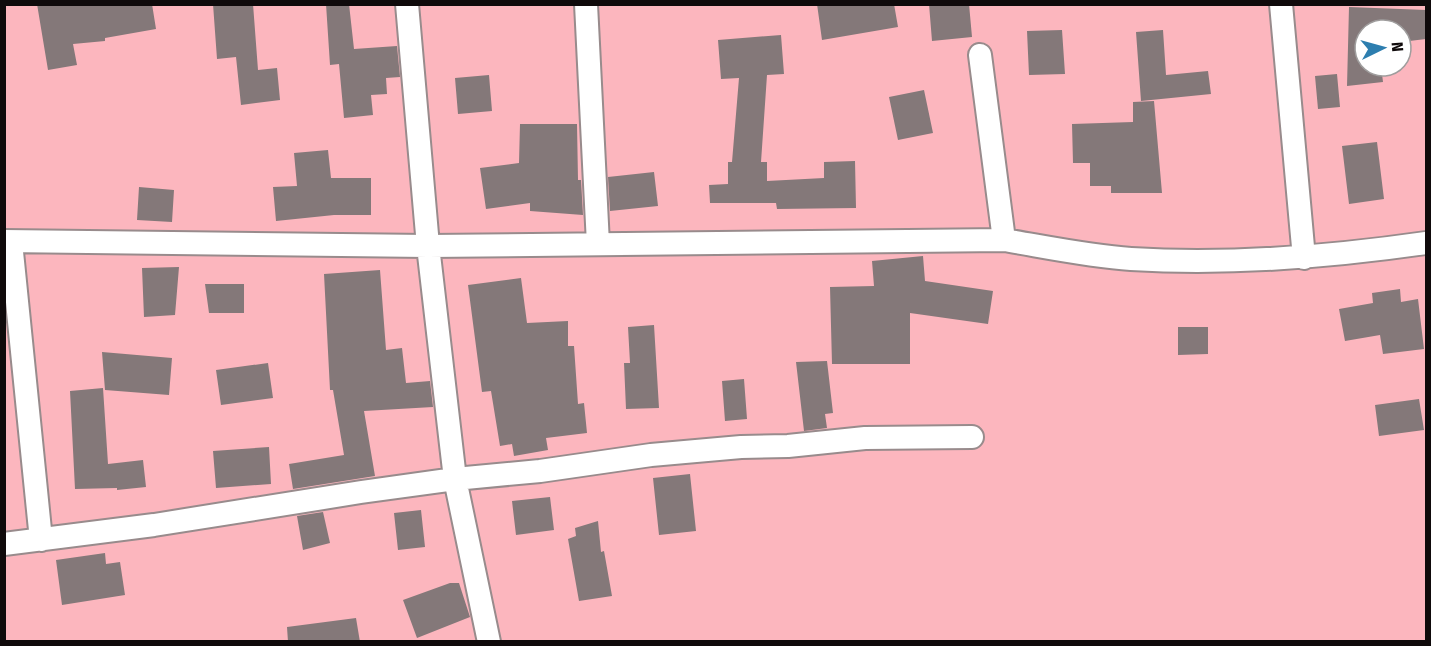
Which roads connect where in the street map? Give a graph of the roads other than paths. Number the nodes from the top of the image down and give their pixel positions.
1 (407, 4) edge
2 (586, 4) edge
3 (1281, 4) edge
4 (980, 55) dead end
5 (1004, 240) junction
6 (8, 241) edge
7 (1426, 243) edge
8 (597, 244) junction
9 (428, 246) junction
10 (1304, 258) junction
11 (972, 437) dead end
12 (454, 479) junction
13 (41, 540) junction
14 (4, 544) edge
15 (489, 642) edge

1 - 9 street
2 - 8 street
3 - 10 street
4 - 5 street
5 - 8 street
5 - 10 street
6 - 9 street
6 - 13 street
7 - 10 street
8 - 9 street
9 - 12 street
11 - 12 street
12 - 13 street
12 - 15 street
13 - 14 street

